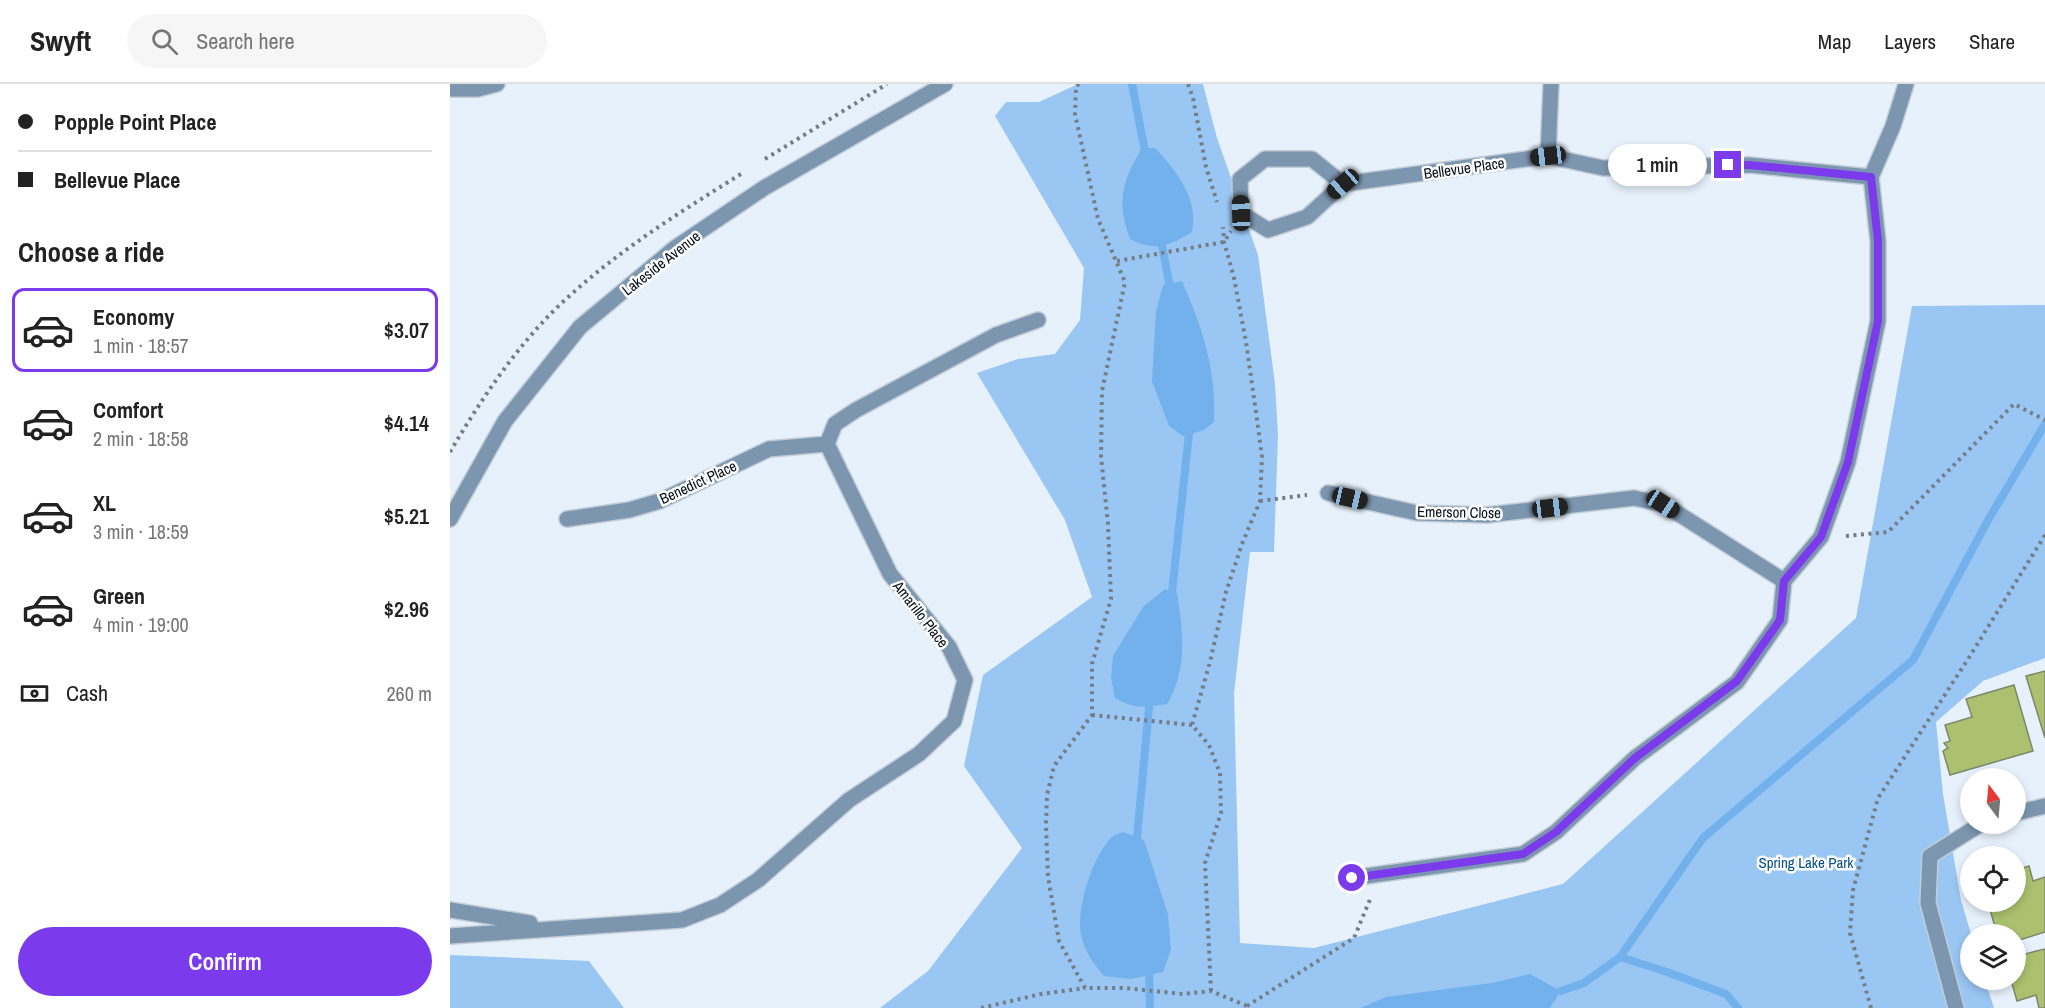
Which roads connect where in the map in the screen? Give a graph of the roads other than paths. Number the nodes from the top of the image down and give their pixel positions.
1 (497, 84) edge
2 (945, 84) edge
3 (1551, 84) edge
4 (1906, 84) edge
5 (450, 89) edge
6 (1548, 156) junction
7 (1871, 177) junction
8 (1343, 184) junction
9 (1038, 320) dead end
10 (827, 444) junction
11 (1328, 493) road end
12 (450, 519) edge
13 (567, 519) dead end
14 (1784, 581) junction
15 (2045, 806) edge
16 (2026, 811) edge
17 (1965, 834) edge
18 (1352, 878) dead end
19 (450, 910) edge
20 (554, 927) junction
21 (450, 936) edge
22 (1956, 1008) edge

1 - 5 street
2 - 12 street, Lakeside Avenue
3 - 6 street
4 - 7 street
6 - 7 street, Bellevue Place
6 - 8 street, Bellevue Place
7 - 14 street
8 - 8 street
9 - 10 street
10 - 13 street, Benedict Place
10 - 20 street, Amarillo Place
11 - 14 street, Emerson Close
14 - 18 street
15 - 16 street
17 - 22 street
19 - 20 street, Amarillo Place
20 - 21 street, Amarillo Place

